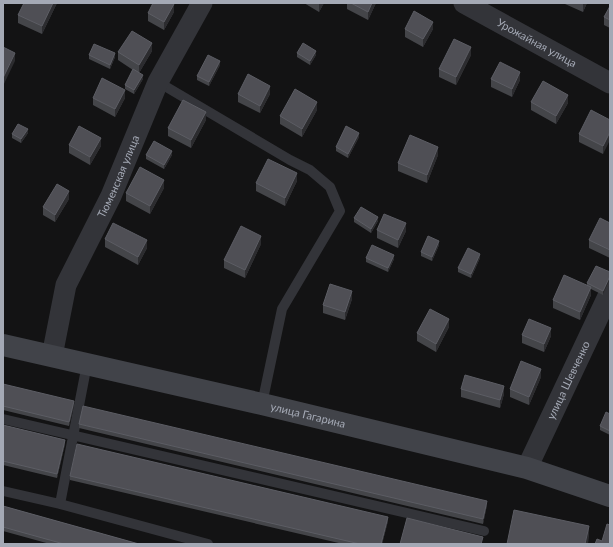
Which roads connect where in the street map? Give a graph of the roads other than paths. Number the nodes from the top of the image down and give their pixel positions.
1 (202, 3) edge
2 (464, 3) edge
3 (158, 82) junction
4 (610, 83) edge
5 (610, 292) edge
6 (3, 345) edge
7 (52, 356) junction
8 (87, 364) junction
9 (262, 404) junction
10 (3, 419) edge
11 (74, 436) junction
12 (527, 468) junction
13 (3, 491) edge
14 (610, 496) edge
15 (60, 504) junction
16 (484, 531) dead end
17 (208, 544) edge

1 - 3 street, Тюменская улица
2 - 4 street, Урожайная улица
3 - 7 street, Тюменская улица
3 - 9 lane
5 - 12 street, улица Шевченко
6 - 7 main road, улица Гагарина
7 - 8 main road, улица Гагарина
8 - 9 main road, улица Гагарина
8 - 11 lane
9 - 12 main road, улица Гагарина
10 - 11 lane
11 - 15 lane
11 - 16 lane
12 - 14 main road, улица Гагарина
13 - 15 lane
15 - 17 lane

